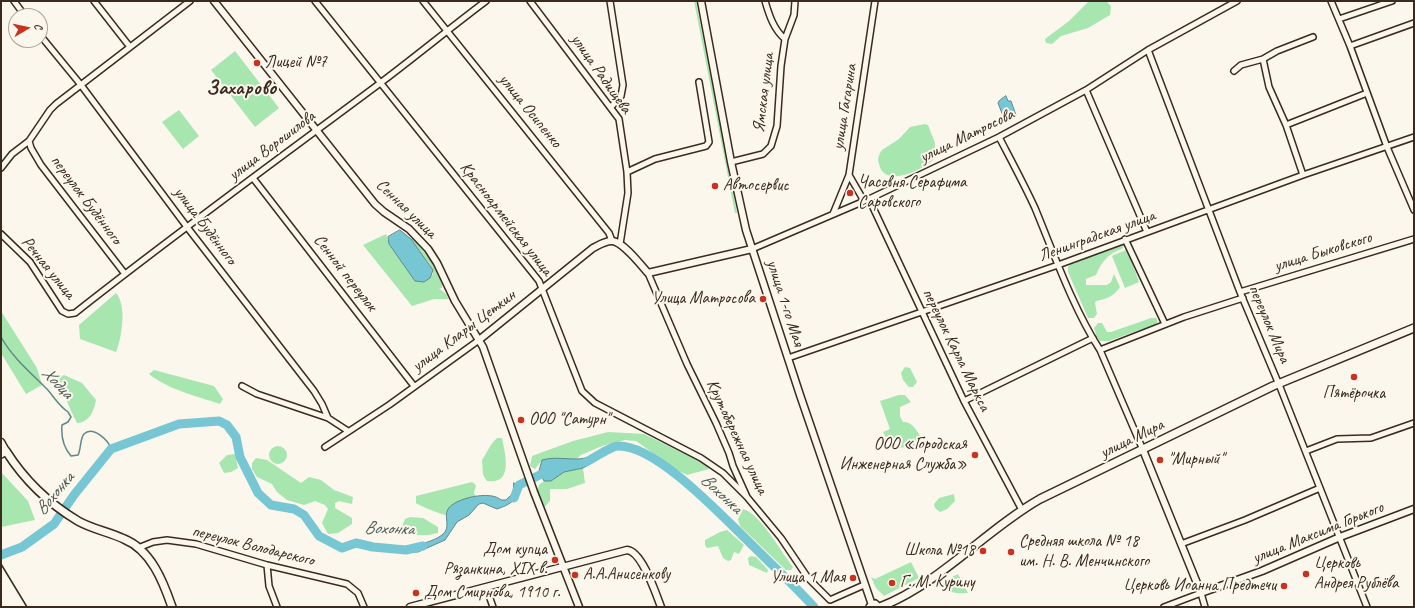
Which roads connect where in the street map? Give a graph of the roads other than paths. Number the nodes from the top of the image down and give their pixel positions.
1 (94, 1) edge
2 (190, 1) edge
3 (214, 1) edge
4 (316, 1) edge
5 (423, 1) edge
6 (486, 1) edge
7 (530, 1) edge
8 (610, 1) edge
9 (701, 1) edge
10 (765, 1) edge
11 (795, 1) edge
12 (875, 1) edge
13 (1237, 1) edge
14 (1331, 1) edge
15 (1392, 1) edge
16 (1383, 2) edge
17 (1339, 18) junction
18 (1414, 23) edge
19 (446, 30) junction
20 (1313, 37) dead end
21 (785, 39) junction
22 (48, 45) edge
23 (1350, 46) junction
24 (130, 47) junction
25 (1148, 50) junction
26 (1263, 59) junction
27 (1234, 71) dead end
28 (699, 82) dead end
29 (380, 83) junction
30 (81, 85) junction
31 (1086, 90) junction
32 (1367, 93) junction
33 (610, 106) junction
34 (1286, 125) junction
35 (317, 129) junction
36 (999, 137) junction
37 (1414, 137) edge
38 (29, 141) junction
39 (1387, 147) junction
40 (731, 162) junction
41 (1, 168) edge
42 (627, 172) junction
43 (1303, 175) junction
44 (849, 176) junction
45 (253, 178) junction
46 (866, 200) junction
47 (1210, 210) junction
48 (1414, 210) edge
49 (833, 214) junction
50 (187, 227) junction
51 (1147, 232) junction
52 (1, 234) edge
53 (1125, 239) junction
54 (1414, 239) edge
55 (612, 241) junction
56 (620, 244) junction
57 (752, 249) junction
58 (1058, 264) junction
59 (648, 273) junction
60 (125, 274) junction
61 (542, 288) junction
62 (1240, 292) junction
63 (1243, 298) junction
64 (922, 312) junction
65 (75, 313) joint
66 (1165, 324) junction
67 (1414, 328) edge
68 (1093, 338) junction
69 (479, 340) junction
70 (1100, 350) junction
71 (788, 358) junction
72 (1279, 384) junction
73 (242, 386) dead end
74 (414, 386) junction
75 (964, 401) junction
76 (328, 418) junction
77 (1414, 423) edge
78 (348, 431) junction
79 (1, 442) edge
80 (325, 447) dead end
81 (1143, 450) junction
82 (1306, 451) junction
83 (4, 453) edge
84 (732, 466) junction
85 (723, 473) junction
86 (1320, 488) junction
87 (747, 497) junction
88 (1414, 509) edge
89 (1022, 510) junction
90 (1340, 537) junction
91 (1182, 544) junction
92 (138, 548) junction
93 (267, 565) junction
94 (563, 566) junction
95 (864, 585) junction
96 (486, 587) junction
97 (1201, 594) junction
98 (875, 606) edge
99 (172, 607) edge
100 (277, 607) edge
101 (364, 607) edge
102 (410, 607) edge
103 (493, 607) edge
104 (578, 607) edge
105 (661, 607) edge
106 (1164, 607) edge
107 (1205, 607) edge
108 (1367, 607) edge

1 - 24 street
2 - 24 street
3 - 35 street, Сенная улица
4 - 29 street, Красноармейская улица
5 - 19 street, улица Осипенко
6 - 19 street, улица Ворошилова
7 - 33 street, улица Радищева
8 - 33 street
9 - 40 street, улица 1-го Мая
10 - 21 street
11 - 21 street, Ямская улица
12 - 44 street, улица Гагарина
13 - 25 street, улица Матросова
14 - 17 street
15 - 16 street
16 - 17 street
17 - 23 street
18 - 23 street
19 - 29 street, улица Ворошилова
19 - 55 street, улица Осипенко
20 - 26 street
21 - 40 street, Ямская улица
22 - 30 street, улица Будённого
23 - 32 street
24 - 30 street
25 - 31 street, улица Матросова
25 - 47 street, переулок Мира
26 - 27 street
26 - 34 street
28 - 42 street
29 - 35 street, улица Ворошилова
29 - 61 street, Красноармейская улица
30 - 38 street
30 - 50 street, улица Будённого
31 - 36 street, улица Матросова
31 - 51 street
32 - 34 street
32 - 39 street
33 - 42 street, улица Радищева
34 - 43 street
35 - 45 street, улица Ворошилова
35 - 69 street, Сенная улица
36 - 46 street, улица Матросова
36 - 58 street
37 - 39 street, Ленинградская улица
38 - 41 street
38 - 60 street, переулок Будённого
39 - 43 street, Ленинградская улица
39 - 48 street
40 - 57 street, улица 1-го Мая
42 - 56 street, улица Радищева
43 - 47 street, Ленинградская улица
44 - 46 street, переулок Карла Маркса
44 - 49 street, улица Гагарина
45 - 50 street, улица Ворошилова
45 - 74 street, Сенной переулок
46 - 49 street, улица Матросова
46 - 64 street, переулок Карла Маркса
47 - 51 street, Ленинградская улица
47 - 62 street, переулок Мира
49 - 57 street, улица Матросова
50 - 60 street, улица Ворошилова
50 - 76 street, улица Будённого
51 - 53 street, Ленинградская улица
52 - 65 street, Речная улица
53 - 58 street, Ленинградская улица
53 - 66 street
54 - 62 street, улица Быковского
55 - 56 street
55 - 61 street, улица Клары Цеткин
56 - 59 street, Крутобережная улица
57 - 59 street, улица Матросова
57 - 71 street, улица 1-го Мая
58 - 64 street, Ленинградская улица
58 - 68 street
59 - 84 street, Крутобережная улица
60 - 65 street, улица Ворошилова
61 - 69 street, улица Клары Цеткин
61 - 85 street, Красноармейская улица
62 - 63 street, переулок Мира
63 - 66 street
63 - 72 street, переулок Мира
64 - 71 street, Ленинградская улица
64 - 75 street, переулок Карла Маркса
66 - 70 street
67 - 72 main road, улица Мира
68 - 70 street
68 - 75 street
69 - 74 street, улица Клары Цеткин
69 - 94 street, Сенная улица
70 - 81 street
71 - 95 street, улица 1-го Мая
72 - 81 main road, улица Мира
72 - 82 street, переулок Мира
73 - 76 street
74 - 78 street, улица Клары Цеткин
75 - 89 street, переулок Карла Маркса
76 - 78 street
77 - 82 street
78 - 80 street, улица Клары Цеткин
79 - 83 street
81 - 89 main road, улица Мира
81 - 91 street
82 - 86 street, переулок Мира
83 - 92 main road
84 - 85 street
84 - 87 street, Крутобережная улица
85 - 87 street, Красноармейская улица
86 - 90 street, переулок Мира
86 - 91 street
87 - 95 street, Крутобережная улица
88 - 90 street, улица Максима Горького
89 - 98 main road, улица Мира
90 - 97 street, улица Максима Горького
90 - 108 street, переулок Мира
91 - 97 street
92 - 93 street, переулок Володарского
92 - 99 main road
93 - 100 street
93 - 101 street, переулок Володарского
94 - 96 street
94 - 104 street, Сенная улица
94 - 105 street
95 - 98 street, улица 1-го Мая
96 - 102 street
96 - 103 street
97 - 106 street, улица Максима Горького
97 - 107 street

